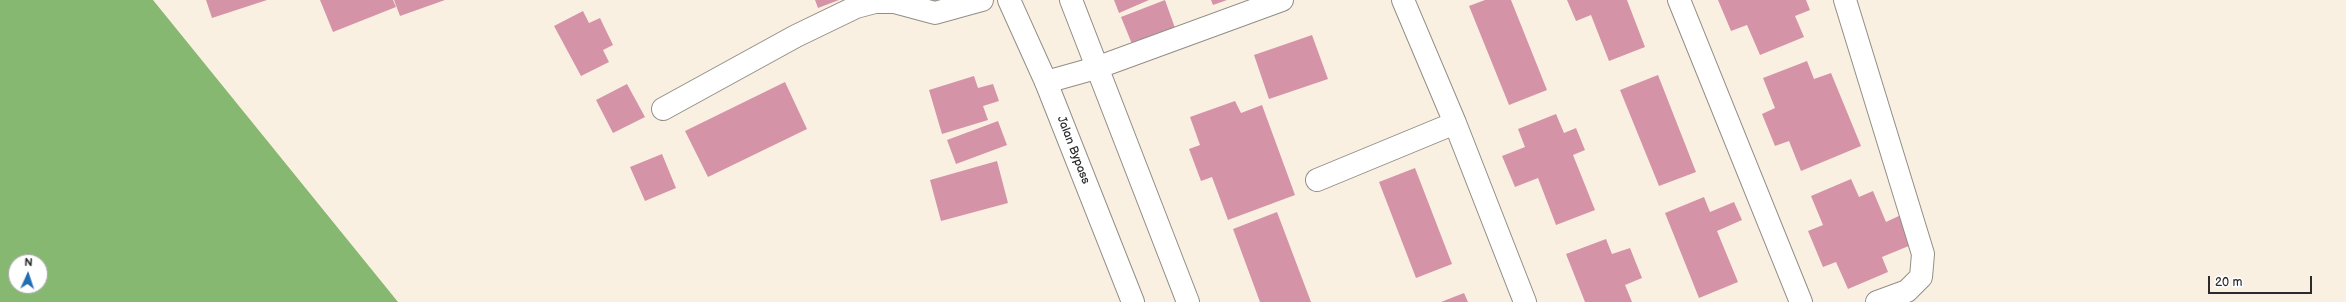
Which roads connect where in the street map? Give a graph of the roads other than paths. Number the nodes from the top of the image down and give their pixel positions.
1 (982, 0) edge
2 (1009, 0) edge
3 (1071, 0) edge
4 (1282, 0) edge
5 (1403, 0) edge
6 (1679, 0) edge
7 (1845, 0) edge
8 (1096, 68) junction
9 (1046, 82) junction
10 (663, 109) dead end
11 (1455, 123) junction
12 (1317, 180) dead end
13 (1133, 302) edge
14 (1188, 302) edge
15 (1525, 302) edge
16 (1801, 302) edge
17 (1877, 302) edge

1 - 10 main road
2 - 9 main road, Jalan Bypass
3 - 8 main road
4 - 8 main road
5 - 11 main road
6 - 16 main road
7 - 17 main road
8 - 9 main road
8 - 14 main road
9 - 13 main road, Jalan Bypass
11 - 12 main road
11 - 15 main road

